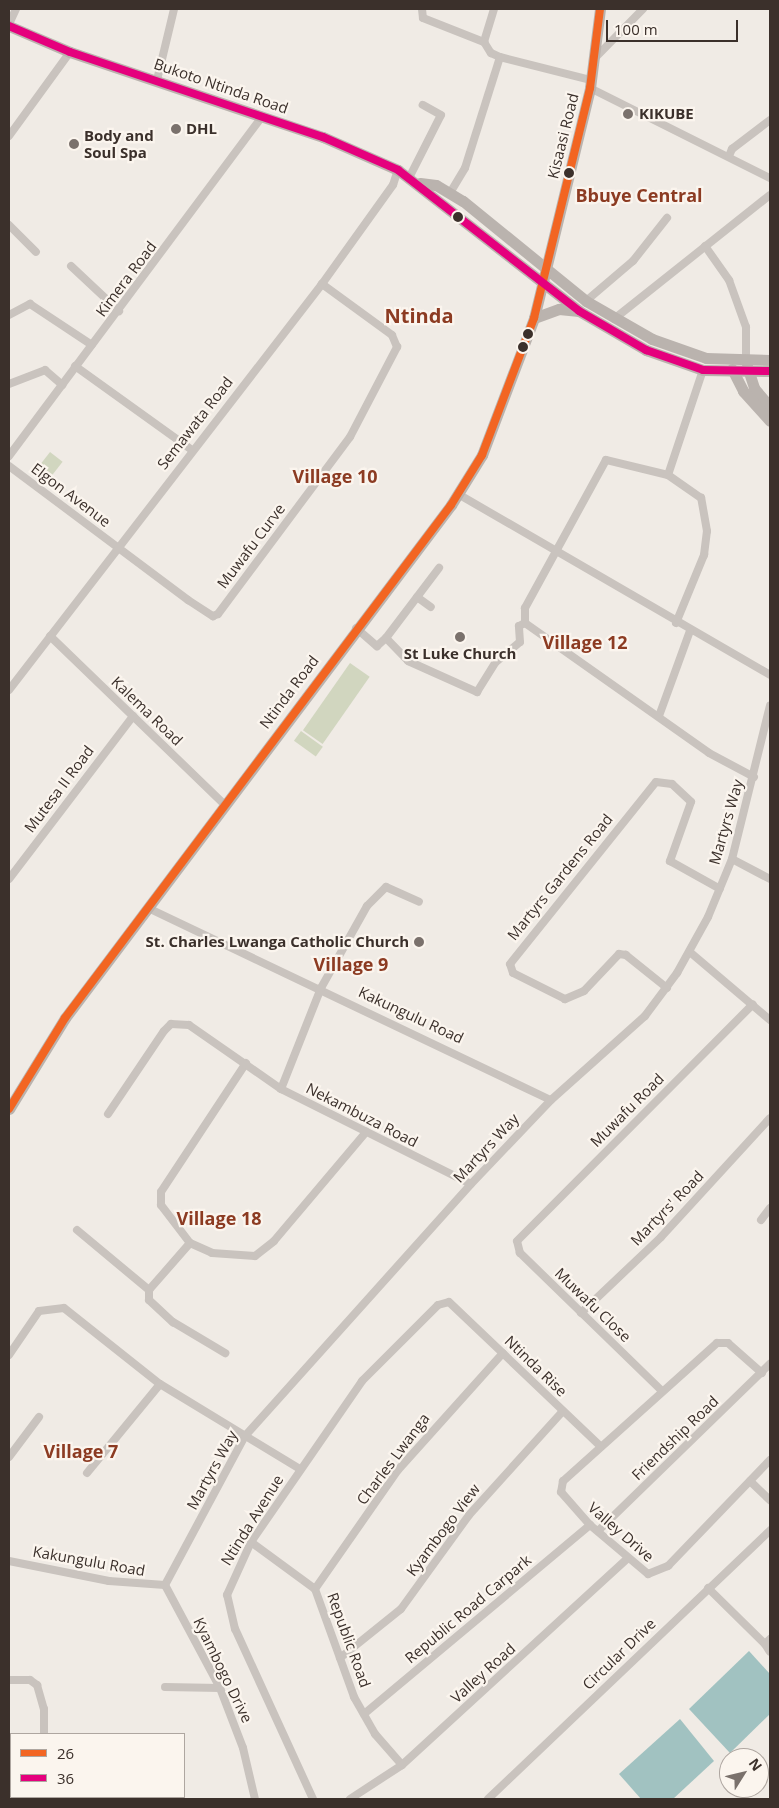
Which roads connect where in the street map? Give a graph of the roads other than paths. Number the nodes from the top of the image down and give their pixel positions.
1 (16, 9) edge
2 (174, 9) edge
3 (422, 9) edge
4 (494, 9) edge
5 (600, 9) edge
6 (643, 9) edge
7 (9, 25) edge
8 (484, 42) junction
9 (70, 52) junction
10 (500, 57) junction
11 (594, 59) junction
12 (157, 80) junction
13 (591, 84) junction
14 (423, 105) dead end
15 (262, 116) junction
16 (770, 120) edge
17 (9, 136) edge
18 (729, 156) junction
19 (398, 170) junction
20 (770, 178) edge
21 (415, 180) junction
22 (450, 193) junction
23 (770, 195) edge
24 (667, 218) dead end
25 (9, 225) edge
26 (705, 246) junction
27 (36, 252) dead end
28 (71, 266) dead end
29 (544, 268) junction
30 (542, 282) junction
31 (322, 284) junction
32 (586, 301) junction
33 (119, 311) junction
34 (579, 311) junction
35 (9, 315) edge
36 (534, 318) junction
37 (614, 319) junction
38 (92, 345) junction
39 (770, 360) edge
40 (741, 365) junction
41 (75, 366) junction
42 (703, 370) junction
43 (770, 371) edge
44 (733, 374) junction
45 (9, 384) edge
46 (62, 385) junction
47 (770, 407) edge
48 (770, 421) edge
49 (192, 450) junction
50 (10, 453) edge
51 (9, 466) edge
52 (668, 475) junction
53 (458, 494) junction
54 (116, 546) junction
55 (556, 552) junction
56 (439, 568) dead end
57 (417, 597) junction
58 (431, 607) dead end
59 (525, 623) junction
60 (676, 623) junction
61 (356, 628) junction
62 (690, 631) junction
63 (50, 636) junction
64 (386, 638) junction
65 (770, 674) edge
66 (9, 690) edge
67 (770, 706) edge
68 (133, 716) junction
69 (660, 716) junction
70 (754, 777) junction
71 (225, 806) junction
72 (732, 859) junction
73 (9, 879) edge
74 (770, 879) edge
75 (720, 889) junction
76 (419, 902) dead end
77 (148, 908) junction
78 (691, 953) junction
79 (321, 988) junction
80 (666, 988) junction
81 (752, 1004) junction
82 (770, 1020) edge
83 (246, 1063) junction
84 (281, 1090) junction
85 (551, 1100) junction
86 (9, 1109) edge
87 (108, 1114) dead end
88 (770, 1118) edge
89 (366, 1132) junction
90 (471, 1184) junction
91 (770, 1208) edge
92 (761, 1220) dead end
93 (77, 1230) dead end
94 (521, 1235) joint
95 (190, 1243) junction
96 (149, 1290) junction
97 (452, 1304) joint
98 (581, 1313) junction
99 (225, 1354) dead end
100 (503, 1354) junction
101 (9, 1355) edge
102 (770, 1364) edge
103 (762, 1373) junction
104 (160, 1384) junction
105 (661, 1390) junction
106 (563, 1411) junction
107 (40, 1417) dead end
108 (245, 1436) junction
109 (600, 1446) junction
110 (9, 1457) edge
111 (770, 1460) edge
112 (300, 1469) junction
113 (87, 1474) dead end
114 (750, 1481) junction
115 (770, 1500) edge
116 (590, 1525) junction
117 (770, 1530) edge
118 (598, 1531) junction
119 (251, 1542) junction
120 (627, 1559) junction
121 (9, 1560) edge
122 (164, 1585) junction
123 (708, 1588) junction
124 (315, 1589) junction
125 (767, 1642) edge
126 (770, 1652) edge
127 (340, 1658) junction
128 (9, 1680) edge
129 (165, 1687) dead end
130 (220, 1688) junction
131 (364, 1714) junction
132 (44, 1733) edge
133 (402, 1765) junction
134 (255, 1799) edge
135 (313, 1799) edge
136 (350, 1799) edge
137 (488, 1799) edge

1 - 7 street
2 - 12 street
3 - 8 street
4 - 8 street
5 - 11 main road, Kisaasi Road
6 - 11 street
7 - 9 main road, Bukoto Ntinda Road
8 - 10 street
9 - 12 main road, Bukoto Ntinda Road
9 - 17 street
10 - 13 street
10 - 22 street
11 - 13 main road, Kisaasi Road
12 - 15 main road, Bukoto Ntinda Road
13 - 18 street
13 - 29 main road, Kisaasi Road
14 - 21 street
15 - 19 main road, Bukoto Ntinda Road
15 - 33 street, Kimera Road
16 - 18 street
18 - 20 street
19 - 21 main road, Bukoto Ntinda Road
19 - 31 street, Semawata Road
21 - 22 main road, Bukoto Ntinda Road
21 - 30 main road, Bukoto Ntinda Road
22 - 29 main road, Bukoto Ntinda Road
23 - 26 street
24 - 32 street
25 - 27 street
26 - 37 street
26 - 40 street
28 - 33 street
29 - 30 main road, Ntinda Road
29 - 32 main road, Bukoto Ntinda Road
30 - 34 main road, Bukoto Ntinda Road
30 - 36 main road, Ntinda Road
31 - 49 street, Semawata Road
31 - 54 street, Muwafu Curve
32 - 37 main road, Bukoto Ntinda Road
33 - 38 street, Kimera Road
34 - 36 main road
34 - 42 main road, Bukoto Ntinda Road
35 - 38 street
36 - 53 main road, Ntinda Road
37 - 40 main road, Bukoto Ntinda Road
38 - 41 street, Kimera Road
39 - 40 main road
40 - 43 main road
40 - 44 main road
40 - 47 main road
41 - 46 street, Kimera Road
41 - 49 street
42 - 44 main road, Bukoto Ntinda Road
42 - 52 street
44 - 48 main road
45 - 46 street
46 - 50 street, Kimera Road
49 - 54 street, Semawata Road
51 - 54 street, Elgon Avenue
52 - 55 street
52 - 60 street
53 - 55 street
53 - 61 main road, Ntinda Road
54 - 63 street, Semawata Road
55 - 59 street
55 - 60 street
56 - 57 street
57 - 58 street
57 - 64 street
59 - 64 street
59 - 69 street
60 - 62 street
61 - 64 street
61 - 71 main road, Ntinda Road
62 - 65 street
62 - 69 street
63 - 66 street, Semawata Road
63 - 68 street, Kalema Road
67 - 70 street, Martyrs Way
68 - 71 street, Kalema Road
68 - 73 street, Mutesa II Road
69 - 70 street
70 - 72 street, Martyrs Way
71 - 77 main road, Ntinda Road
72 - 74 street
72 - 75 street, Martyrs Way
75 - 78 street, Martyrs Way
75 - 80 street, Martyrs Gardens Road
76 - 79 street
77 - 79 street, Kakungulu Road
77 - 86 main road, Ntinda Road
78 - 80 street, Martyrs Way
78 - 81 street
79 - 84 street
79 - 85 street, Kakungulu Road
80 - 85 street, Martyrs Way
81 - 82 street
81 - 94 street, Muwafu Road
83 - 84 street, Nekambuza Road
83 - 87 street, Nekambuza Road
83 - 95 street
84 - 89 street, Nekambuza Road
85 - 90 street, Martyrs Way
88 - 98 street, Martyrs' Road
89 - 90 street, Nekambuza Road
89 - 95 street
90 - 108 street, Martyrs Way
91 - 92 street
93 - 96 street
94 - 98 street, Muwafu Close
95 - 96 street
96 - 99 street
97 - 100 street, Ntinda Rise
97 - 112 street, Ntinda Avenue
98 - 105 street, Muwafu Close
100 - 106 street, Ntinda Rise
100 - 124 street, Charles Lwanga
101 - 104 street
102 - 103 street, Friendship Road
103 - 105 street, Valley Drive
103 - 118 street, Friendship Road
104 - 108 street
104 - 113 street
105 - 109 street, Valley Drive
106 - 109 street, Ntinda Rise
106 - 127 street, Kyambogo View
107 - 110 street
108 - 112 street
108 - 122 street, Martyrs Way
109 - 116 street, Valley Drive
111 - 114 street, Valley Drive
112 - 119 street, Ntinda Avenue
114 - 115 street
114 - 120 street, Valley Drive
116 - 118 street, Valley Drive
116 - 131 street, Republic Road Carpark
117 - 123 street, Circular Drive
118 - 120 street, Valley Drive
119 - 124 street, Republic Road
119 - 135 street, Ntinda Avenue
120 - 133 street, Valley Road
121 - 122 street, Kakungulu Road
122 - 130 street, Kyambogo Drive
123 - 125 street
123 - 137 street, Circular Drive
124 - 127 street, Republic Road
125 - 126 street
127 - 131 street, Republic Road
128 - 132 street
129 - 130 street
130 - 134 street, Kyambogo Drive
131 - 133 street, Republic Road
133 - 136 street, Valley Road

